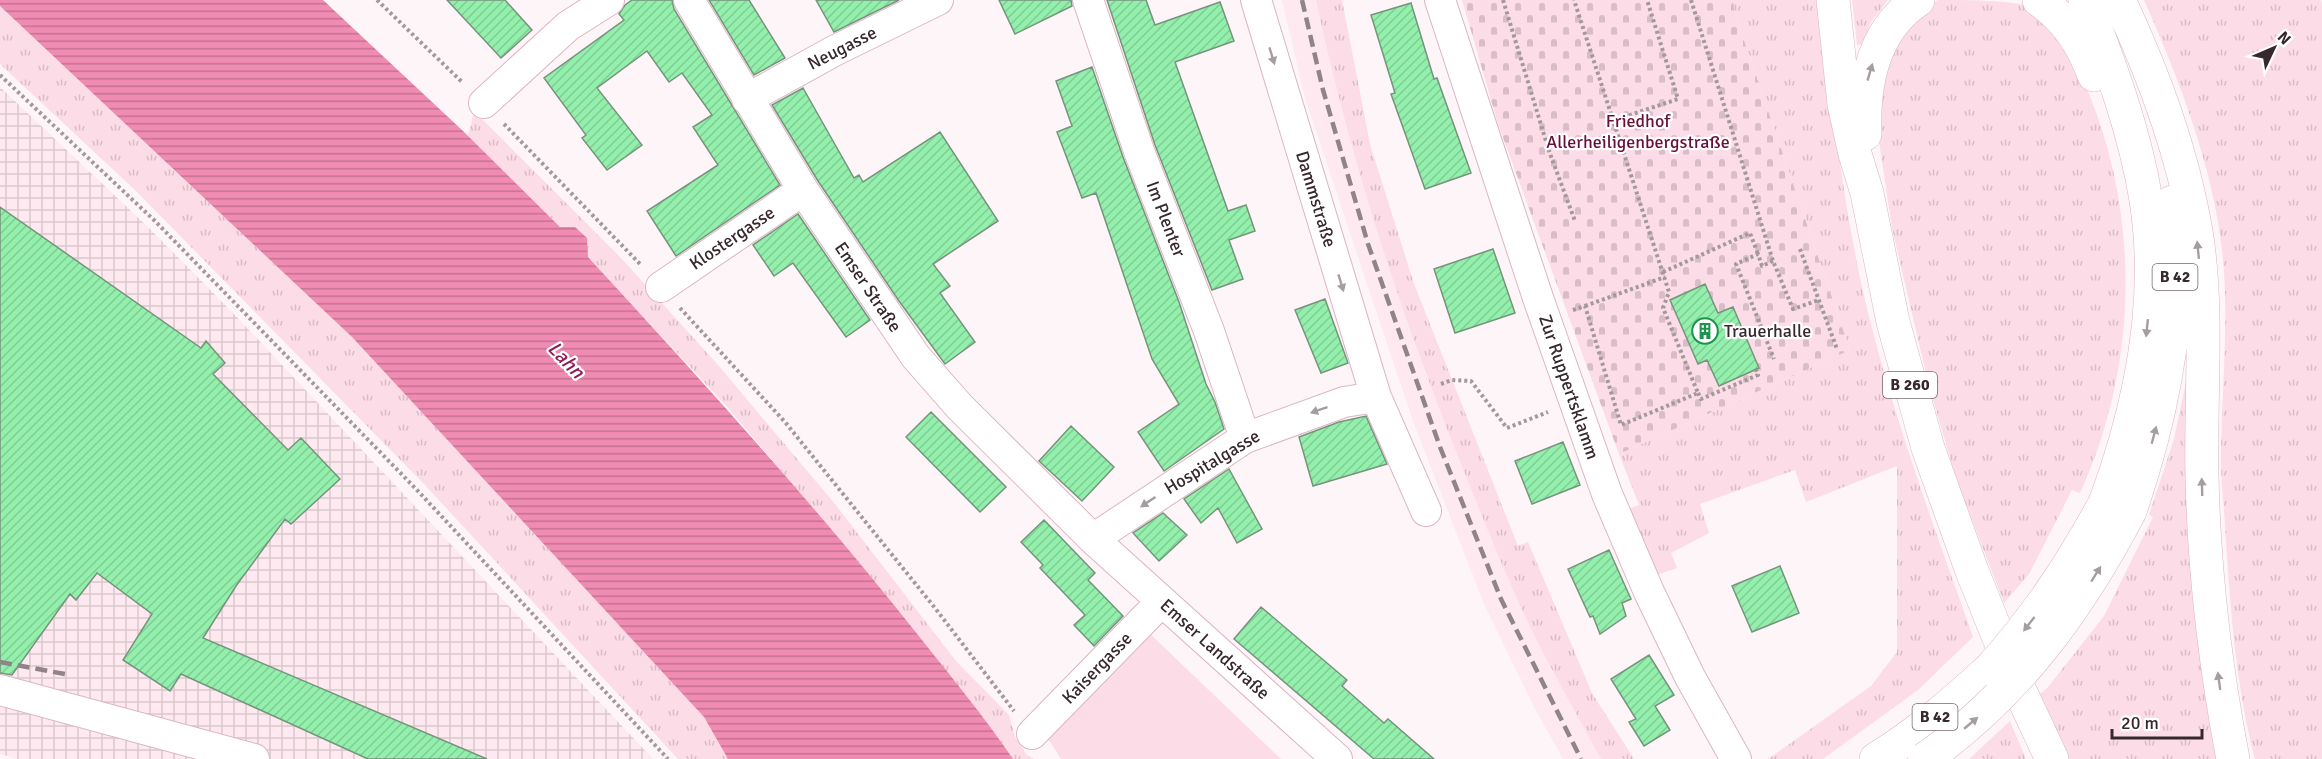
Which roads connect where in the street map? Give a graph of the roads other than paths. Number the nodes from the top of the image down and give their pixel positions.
1 (609, 0) edge
2 (689, 0) edge
3 (939, 0) edge
4 (1088, 0) edge
5 (1256, 0) edge
6 (1440, 0) edge
7 (1833, 0) edge
8 (1918, 0) edge
9 (2039, 0) edge
10 (2085, 0) edge
11 (2119, 0) edge
12 (2138, 42) junction
13 (747, 99) junction
14 (484, 103) road end
15 (803, 190) junction
16 (1867, 193) junction
17 (2150, 270) junction
18 (661, 286) road end
19 (1376, 397) junction
20 (1245, 438) junction
21 (2117, 507) junction
22 (1426, 512) dead end
23 (1093, 539) junction
24 (1162, 601) junction
25 (0, 690) edge
26 (120, 721) junction
27 (1032, 734) road end
28 (192, 759) edge
29 (254, 759) edge
30 (1337, 759) edge
31 (1737, 759) edge
32 (1876, 759) edge
33 (1925, 759) edge
34 (2052, 759) edge
35 (2233, 759) edge

1 - 14 street
2 - 13 street, Emser Straße
3 - 13 street, Neugasse
4 - 20 street, Im Plenter
5 -> 19 street, Dammstraße
6 - 31 street, Zur Ruppertsklamm
7 - 16 highway, B 260
16 -> 8 highway
9 - 17 highway, B 42
10 - 17 highway, B 42
11 - 12 highway, B 42
21 -> 12 highway, B 42
35 -> 12 highway
13 - 15 street, Emser Straße
15 - 18 street, Klostergasse
15 - 23 street, Emser Straße
16 - 34 highway, B 260
17 -> 21 highway, B 42
19 -> 20 street, Hospitalgasse
19 - 22 street, Dammstraße
20 -> 23 street, Hospitalgasse
21 -> 32 highway, B 42, bridge
33 -> 21 highway, B 42, bridge
23 - 24 street, Emser Landstraße
24 - 27 street, Kaisergasse
24 - 30 street, Emser Landstraße
25 - 26 street
26 - 28 street
26 - 29 street

